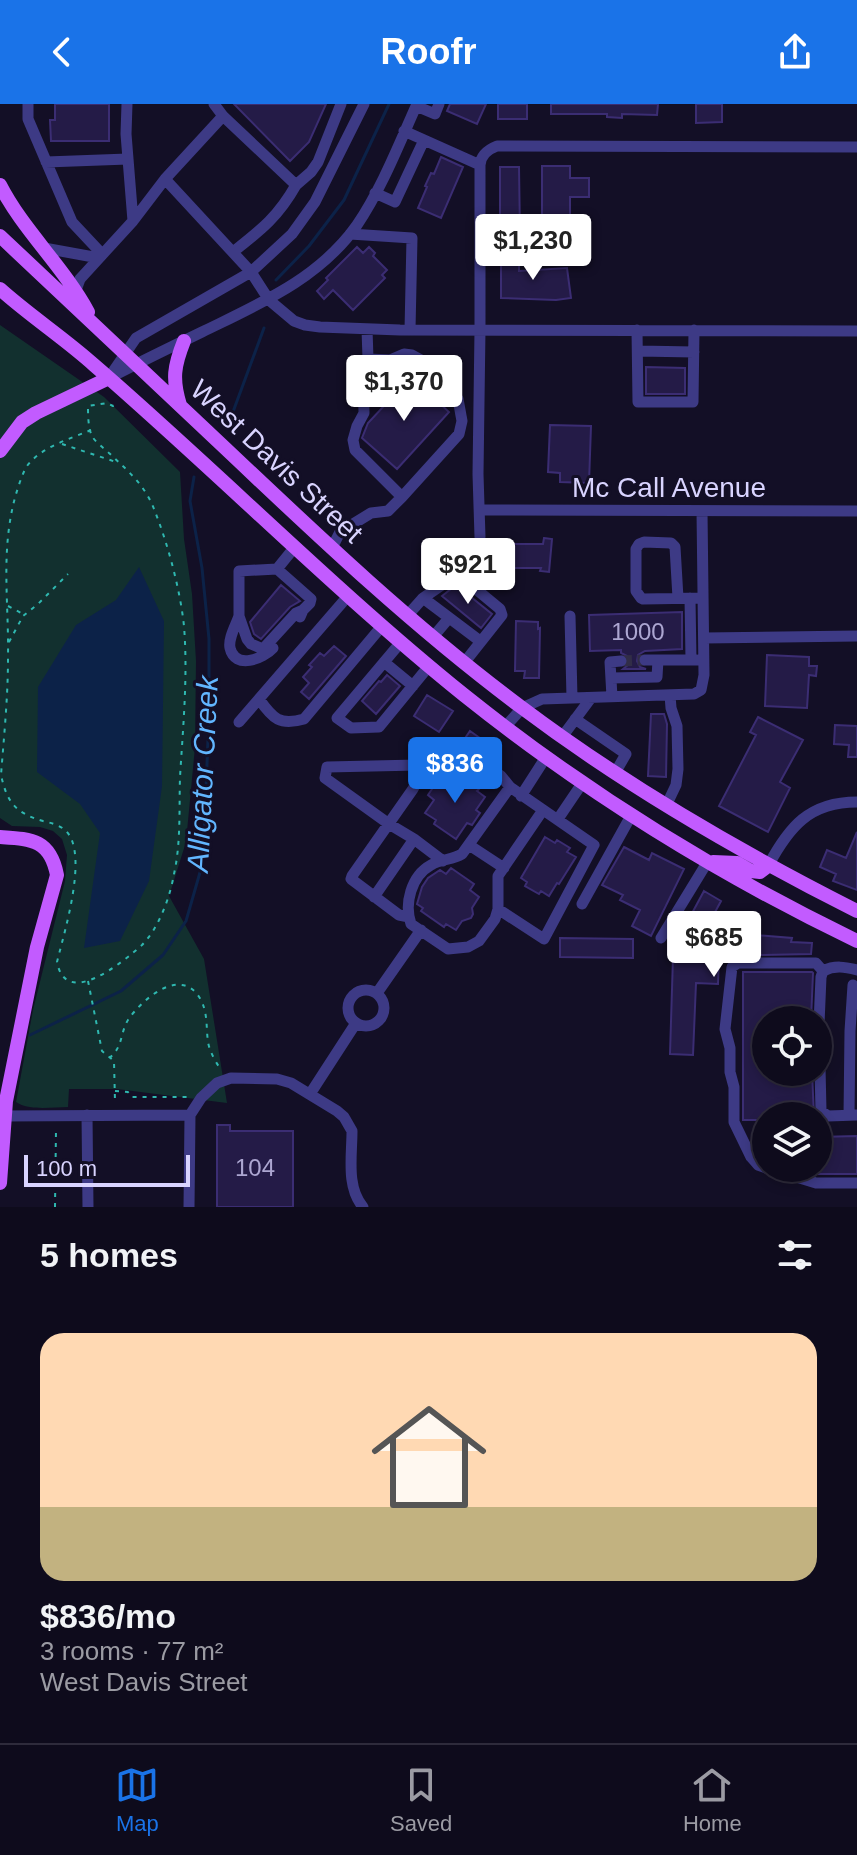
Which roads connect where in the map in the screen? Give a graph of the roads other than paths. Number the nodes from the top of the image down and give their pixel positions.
1 (28, 104) edge
2 (127, 104) edge
3 (214, 104) edge
4 (341, 104) edge
5 (364, 104) edge
6 (439, 104) edge
7 (416, 105) edge
8 (223, 116) junction
9 (404, 131) junction
10 (424, 140) junction
11 (857, 147) edge
12 (128, 159) junction
13 (46, 162) junction
14 (480, 165) junction
15 (165, 179) junction
16 (0, 185) edge
17 (296, 185) junction
18 (375, 193) junction
19 (133, 221) junction
20 (350, 234) junction
21 (0, 236) edge
22 (44, 248) junction
23 (233, 252) junction
24 (101, 256) junction
25 (251, 272) junction
26 (0, 289) edge
27 (76, 290) junction
28 (269, 300) junction
29 (96, 326) junction
30 (367, 329) junction
31 (410, 330) junction
32 (480, 330) junction
33 (637, 330) junction
34 (694, 330) junction
35 (857, 331) edge
36 (184, 341) junction
37 (639, 351) junction
38 (694, 352) junction
39 (131, 359) junction
40 (368, 359) junction
41 (109, 378) junction
42 (180, 405) junction
43 (0, 451) edge
44 (402, 497) junction
45 (480, 510) junction
46 (702, 511) junction
47 (857, 511) edge
48 (480, 537) dead end
49 (294, 548) junction
50 (332, 548) junction
51 (277, 569) junction
52 (348, 596) junction
53 (423, 598) junction
54 (684, 598) junction
55 (703, 598) junction
56 (303, 610) junction
57 (407, 616) junction
58 (570, 616) dead end
59 (449, 618) junction
60 (241, 621) junction
61 (382, 626) junction
62 (857, 636) edge
63 (433, 637) junction
64 (704, 638) junction
65 (480, 641) junction
66 (401, 642) junction
67 (691, 660) junction
68 (704, 660) junction
69 (621, 661) dead end
70 (384, 662) junction
71 (464, 663) junction
72 (429, 666) junction
73 (611, 678) junction
74 (413, 686) junction
75 (670, 695) junction
76 (612, 697) junction
77 (572, 698) junction
78 (591, 698) junction
79 (259, 699) junction
80 (522, 708) junction
81 (575, 719) junction
82 (239, 722) dead end
83 (505, 727) junction
84 (562, 737) junction
85 (546, 757) junction
86 (487, 766) dead end
87 (615, 773) junction
88 (583, 782) junction
89 (510, 787) junction
90 (521, 796) junction
91 (857, 802) edge
92 (666, 806) junction
93 (543, 810) junction
94 (632, 814) junction
95 (558, 819) junction
96 (389, 824) junction
97 (0, 837) edge
98 (414, 839) junction
99 (469, 845) junction
100 (443, 861) junction
101 (708, 861) junction
102 (768, 866) junction
103 (504, 868) junction
104 (374, 897) junction
105 (582, 904) dead end
106 (498, 909) junction
107 (857, 911) edge
108 (409, 917) junction
109 (421, 930) junction
110 (661, 938) dead end
111 (857, 941) edge
112 (823, 971) junction
113 (856, 979) edge
114 (377, 993) junction
115 (356, 1023) junction
116 (310, 1094) junction
117 (87, 1115) junction
118 (190, 1115) junction
119 (853, 1115) edge
120 (4, 1116) junction
121 (752, 1158) edge
122 (813, 1182) edge
123 (0, 1183) edge
124 (857, 1183) edge
125 (88, 1207) edge
126 (189, 1207) edge
127 (363, 1207) edge

1 - 13 street
2 - 12 street
3 - 8 street
4 - 17 street
5 - 25 street
6 - 7 street
7 - 9 street
8 - 15 street
8 - 17 street
9 - 10 street
9 - 18 street
10 - 14 street
10 - 18 street
11 - 14 street
12 - 13 street
12 - 19 street
13 - 24 street
14 - 32 street
15 - 19 street
15 - 23 street
16 - 22 main road
17 - 23 street
18 - 20 street
19 - 24 street
20 - 28 street
20 - 31 street
21 - 29 main road, West Davis Street
22 - 24 street
22 - 27 main road
23 - 25 street
24 - 27 street
25 - 28 street
25 - 39 street
26 - 41 main road, West Davis Street
27 - 29 main road
28 - 30 street
28 - 36 street
29 - 39 main road, West Davis Street
30 - 31 street
30 - 40 street
31 - 32 street
32 - 33 street
32 - 45 street
33 - 34 street
33 - 37 street
34 - 35 street
34 - 38 street
36 - 39 street
36 - 42 main road
37 - 38 street
37 - 38 street
39 - 41 street
39 - 42 main road, West Davis Street
40 - 44 street
40 - 44 street
41 - 43 main road
41 - 49 main road, West Davis Street
42 - 50 main road, West Davis Street
44 - 50 street
45 - 46 street, Mc Call Avenue
45 - 48 street
46 - 47 street, Mc Call Avenue
46 - 55 street
49 - 50 main road
49 - 51 street
49 - 52 main road, West Davis Street
50 - 57 main road, West Davis Street
51 - 56 street
51 - 60 street
52 - 61 main road, West Davis Street
52 - 79 street
53 - 57 street
53 - 59 street
53 - 65 street
54 - 54 street
54 - 55 street
54 - 67 street
55 - 64 street
56 - 60 street
56 - 60 street
57 - 63 main road, West Davis Street
58 - 77 street
59 - 63 street
59 - 65 street
61 - 66 main road, West Davis Street
61 - 79 street
62 - 64 street
63 - 71 main road, West Davis Street
64 - 68 street
65 - 71 street
66 - 70 street
66 - 72 main road, West Davis Street
67 - 68 street
67 - 73 street
68 - 75 street
69 - 73 street
70 - 74 street
70 - 74 street
71 - 80 main road, West Davis Street
72 - 74 street
72 - 83 main road, West Davis Street
73 - 76 street
75 - 76 street
75 - 92 street
76 - 78 street
77 - 78 street
77 - 80 street
78 - 81 street
79 - 82 street
80 - 83 street
80 - 84 main road, West Davis Street
81 - 84 street
81 - 87 street
83 - 85 main road, West Davis Street
84 - 87 main road, West Davis Street
85 - 88 main road, West Davis Street
85 - 90 street
86 - 89 street
87 - 92 main road, West Davis Street
88 - 94 main road, West Davis Street
88 - 95 street
89 - 90 street
89 - 99 street
90 - 93 street
91 - 102 street
92 - 102 main road, West Davis Street
93 - 95 street
93 - 103 street
94 - 101 main road, West Davis Street
94 - 105 street
95 - 106 street
96 - 96 street
96 - 98 street
96 - 104 street
97 - 120 main road
98 - 100 street
98 - 104 street
99 - 100 street
99 - 103 street
100 - 108 street
101 - 102 main road
101 - 110 street
101 - 111 main road, West Davis Street
102 - 107 main road, West Davis Street
103 - 106 street
104 - 108 street
106 - 109 street
108 - 109 street
109 - 114 street
112 - 113 street
112 - 119 street
112 - 121 street
113 - 119 street
114 - 115 street
114 - 115 street
115 - 116 street
116 - 118 street
116 - 127 street
117 - 118 street
117 - 120 street
117 - 125 street
118 - 126 street
120 - 123 main road
122 - 124 street

